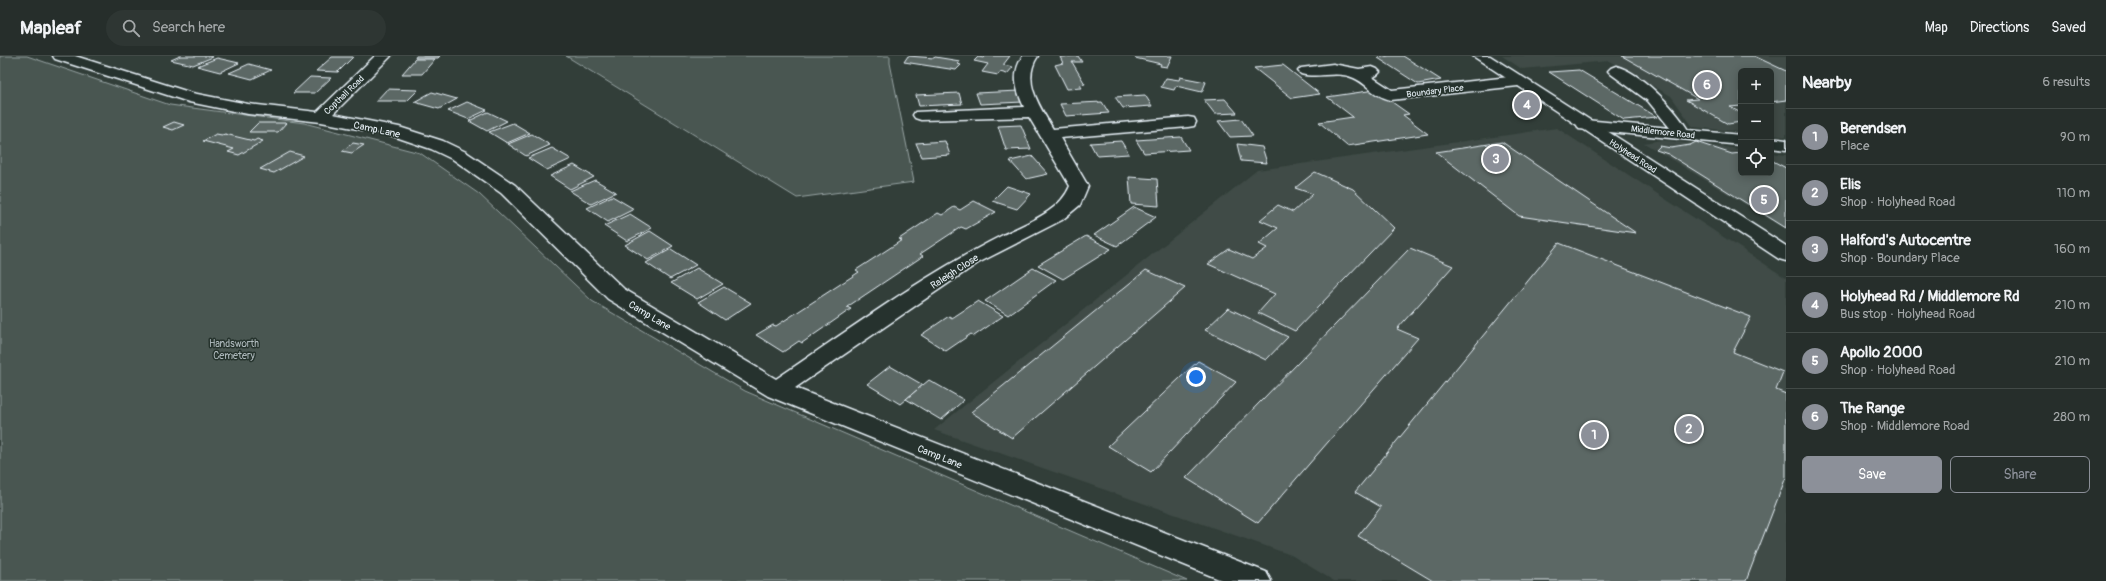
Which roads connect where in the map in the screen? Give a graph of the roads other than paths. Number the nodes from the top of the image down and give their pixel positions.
1 (60, 56) edge
2 (384, 56) edge
3 (1031, 56) edge
4 (1480, 56) edge
5 (1616, 71) dead end
6 (1379, 72) dead end
7 (1359, 74) junction
8 (1518, 81) junction
9 (1321, 84) dead end
10 (1036, 112) junction
11 (921, 115) dead end
12 (321, 117) junction
13 (1585, 125) junction
14 (1050, 134) junction
15 (1682, 134) junction
16 (1198, 137) dead end
17 (1738, 140) edge
18 (1774, 143) edge
19 (1786, 145) edge
20 (1786, 255) edge
21 (776, 390) junction
22 (1256, 581) edge

1 - 12 main road, Camp Lane
2 - 12 main road, Copthall Road
3 - 10 main road, Raleigh Close
4 - 8 main road, Holyhead Road
5 - 15 main road
6 - 7 main road, Boundary Place
7 - 8 main road, Boundary Place
7 - 9 main road, Boundary Place
8 - 13 main road, Holyhead Road
10 - 11 main road
10 - 14 main road, Raleigh Close
12 - 21 main road, Camp Lane
13 - 15 main road, Middlemore Road
13 - 20 main road, Holyhead Road
14 - 16 main road
14 - 21 main road, Raleigh Close
15 - 17 main road, Middlemore Road
18 - 19 main road
21 - 22 main road, Camp Lane

